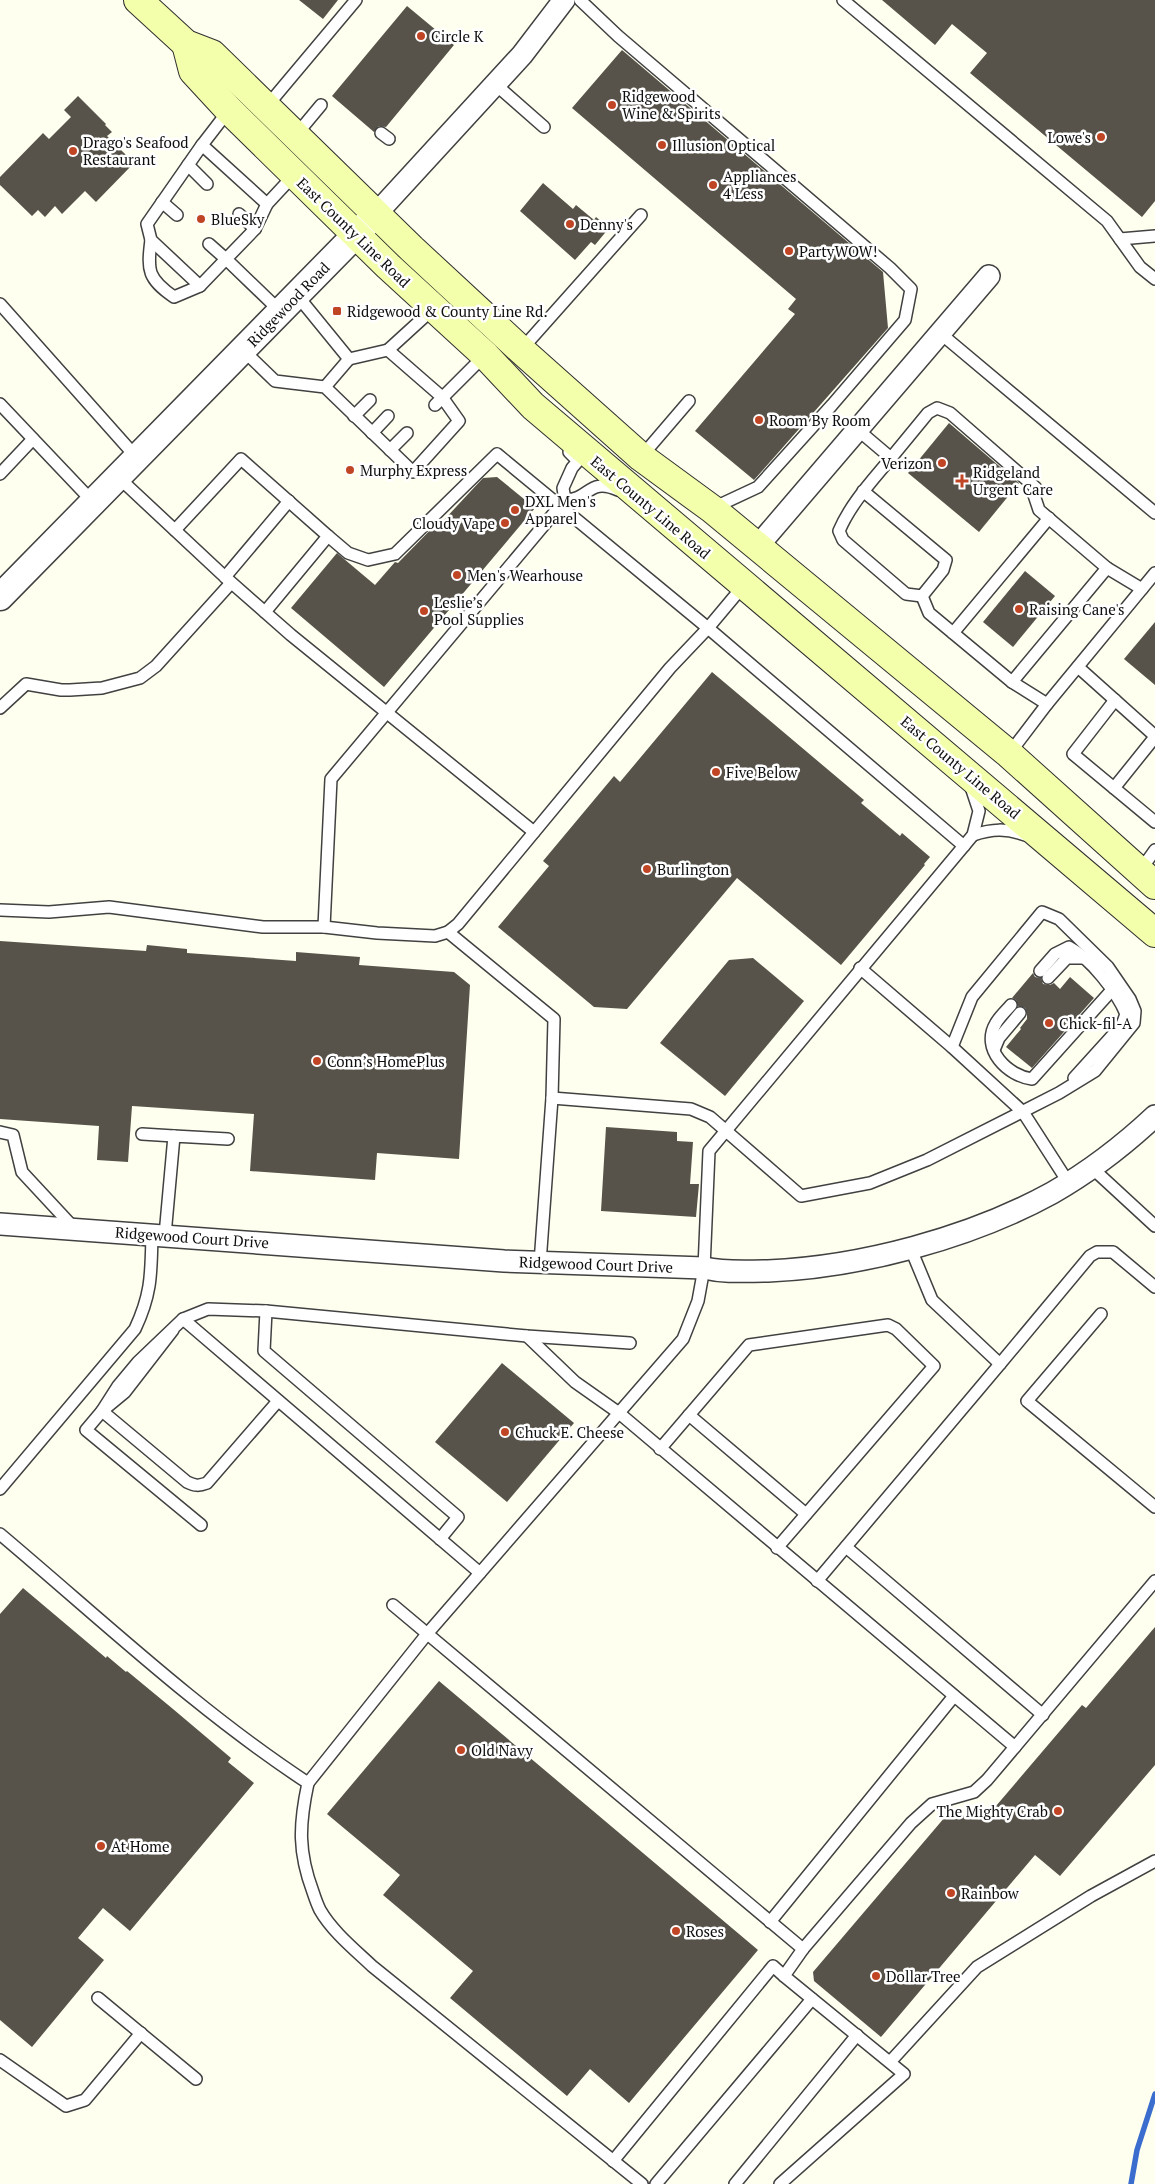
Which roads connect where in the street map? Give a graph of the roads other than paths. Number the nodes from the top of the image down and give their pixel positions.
1 (356, 0) edge
2 (564, 0) edge
3 (580, 0) edge
4 (843, 0) edge
5 (142, 1) edge
6 (186, 44) junction
7 (495, 84) junction
8 (321, 105) dead end
9 (267, 106) junction
10 (229, 110) junction
11 (544, 127) dead end
12 (296, 134) junction
13 (202, 145) junction
14 (188, 165) junction
15 (294, 175) junction
16 (207, 184) dead end
17 (162, 202) junction
18 (267, 204) junction
19 (239, 214) dead end
20 (376, 214) junction
21 (177, 215) dead end
22 (641, 215) dead end
23 (255, 230) junction
24 (356, 234) junction
25 (1155, 236) edge
26 (1120, 239) junction
27 (151, 240) junction
28 (209, 244) dead end
29 (226, 259) junction
30 (988, 276) dead end
31 (1155, 279) edge
32 (200, 286) junction
33 (289, 303) junction
34 (0, 304) edge
35 (434, 308) junction
36 (940, 333) junction
37 (243, 350) junction
38 (388, 350) junction
39 (521, 350) junction
40 (485, 355) junction
41 (349, 359) junction
42 (325, 387) junction
43 (370, 400) dead end
44 (438, 401) junction
45 (689, 401) dead end
46 (0, 404) edge
47 (533, 406) junction
48 (354, 416) junction
49 (388, 416) dead end
50 (858, 430) junction
51 (372, 433) junction
52 (407, 433) dead end
53 (33, 439) junction
54 (390, 450) junction
55 (642, 457) junction
56 (137, 458) junction
57 (891, 458) junction
58 (0, 474) edge
59 (118, 477) junction
60 (863, 491) junction
61 (641, 499) junction
62 (289, 501) junction
63 (93, 502) junction
64 (563, 503) junction
65 (712, 509) junction
66 (1155, 514) edge
67 (1049, 518) junction
68 (175, 530) junction
69 (328, 536) junction
70 (757, 547) junction
71 (1107, 568) junction
72 (1154, 577) edge
73 (228, 580) junction
74 (744, 585) junction
75 (1142, 588) junction
76 (922, 596) junction
77 (0, 597) edge
78 (265, 612) junction
79 (708, 628) junction
80 (953, 633) junction
81 (1078, 667) junction
82 (1012, 682) junction
83 (1115, 700) junction
84 (1047, 704) junction
85 (0, 708) edge
86 (387, 711) junction
87 (1155, 736) edge
88 (1009, 754) junction
89 (948, 756) junction
90 (1114, 788) junction
91 (1155, 822) edge
92 (534, 832) junction
93 (973, 835) junction
94 (964, 846) junction
95 (1053, 847) junction
96 (1155, 850) edge
97 (1147, 878) edge
98 (0, 910) edge
99 (324, 927) junction
100 (448, 932) junction
101 (1155, 933) edge
102 (860, 968) junction
103 (1044, 975) dead end
104 (1112, 990) junction
105 (1016, 1009) dead end
106 (952, 1047) junction
107 (1059, 1094) junction
108 (552, 1098) junction
109 (1023, 1112) junction
110 (1155, 1116) edge
111 (724, 1131) junction
112 (0, 1132) edge
113 (142, 1134) dead end
114 (174, 1136) junction
115 (228, 1139) dead end
116 (1091, 1167) junction
117 (1068, 1182) junction
118 (0, 1224) edge
119 (1155, 1226) edge
120 (75, 1230) junction
121 (159, 1234) junction
122 (910, 1247) junction
123 (540, 1263) junction
124 (704, 1268) junction
125 (1155, 1287) edge
126 (266, 1311) junction
127 (1101, 1314) dead end
128 (183, 1319) junction
129 (527, 1336) junction
130 (630, 1344) dead end
131 (1000, 1364) junction
132 (278, 1401) junction
133 (102, 1411) junction
134 (618, 1414) junction
135 (689, 1415) junction
136 (660, 1449) junction
137 (0, 1489) edge
138 (1155, 1507) edge
139 (806, 1514) junction
140 (201, 1525) dead end
141 (0, 1534) edge
142 (440, 1539) junction
143 (846, 1547) junction
144 (777, 1548) junction
145 (480, 1573) junction
146 (817, 1581) junction
147 (1155, 1581) edge
148 (394, 1605) dead end
149 (427, 1634) junction
150 (954, 1696) junction
151 (1043, 1715) junction
152 (1015, 1747) junction
153 (308, 1784) junction
154 (1155, 1862) edge
155 (770, 1922) junction
156 (803, 1950) junction
157 (784, 1976) junction
158 (98, 1998) dead end
159 (812, 1999) junction
160 (141, 2033) junction
161 (857, 2035) junction
162 (0, 2060) edge
163 (890, 2062) junction
164 (196, 2079) dead end
165 (613, 2161) junction
166 (642, 2184) edge
167 (656, 2184) edge
168 (735, 2184) edge
169 (780, 2184) edge

1 - 9 lane
2 - 7 street, Ridgewood Road
3 - 65 lane
4 - 26 lane
5 - 6 main road, East County Line Road
6 - 9 main road, East County Line Road
6 - 10 main road, East County Line Road
7 - 11 lane
7 - 20 street, Ridgewood Road
8 - 12 lane
9 - 12 main road, East County Line Road
10 - 13 lane
10 - 15 main road, East County Line Road
12 - 20 main road, East County Line Road
13 - 14 lane
13 - 18 lane
14 - 16 lane
14 - 17 lane
15 - 18 lane
15 - 24 main road, East County Line Road
17 - 21 lane
17 - 27 lane
18 - 23 lane
19 - 23 lane
20 - 24 street, Ridgewood Road
20 - 39 main road, East County Line Road
22 - 39 lane
23 - 29 lane
24 - 33 street, Ridgewood Road
24 - 35 main road, East County Line Road
25 - 26 lane
26 - 31 lane
27 - 32 lane
27 - 32 lane
28 - 29 lane
29 - 32 lane
29 - 33 lane
30 - 36 street
33 - 37 street, Ridgewood Road
33 - 41 lane
34 - 56 lane
35 - 38 lane
35 - 40 main road, East County Line Road
36 - 50 street
36 - 66 lane
37 - 42 lane
37 - 56 street, Ridgewood Road
38 - 41 lane
38 - 44 lane
39 - 55 main road, East County Line Road
40 - 44 lane
40 - 47 main road, East County Line Road
41 - 42 lane
42 - 48 lane
43 - 48 lane
44 - 54 lane
45 - 55 lane
46 - 53 lane
47 - 61 main road, East County Line Road
47 - 64 lane
48 - 51 lane
49 - 51 lane
50 - 57 lane
50 - 70 street
51 - 54 lane
52 - 54 lane
53 - 58 lane
53 - 63 lane
55 - 65 main road, East County Line Road
56 - 59 street, Ridgewood Road
57 - 60 lane
57 - 67 lane
59 - 63 street, Ridgewood Road
59 - 68 lane
60 - 76 lane
60 - 76 lane
61 - 64 lane
61 - 74 main road, East County Line Road
62 - 68 lane
62 - 69 lane
62 - 73 lane
63 - 77 street, Ridgewood Road
64 - 69 lane
64 - 79 lane
64 - 86 lane
65 - 70 main road, East County Line Road
67 - 71 lane
67 - 80 lane
68 - 73 lane
69 - 78 lane
70 - 88 main road, East County Line Road
71 - 75 lane
71 - 82 lane
72 - 75 lane
73 - 78 lane
73 - 85 lane
74 - 79 lane
74 - 89 main road, East County Line Road
75 - 81 lane
76 - 80 lane
78 - 86 lane
79 - 92 lane
79 - 94 lane
80 - 82 lane
81 - 83 lane
81 - 84 lane
82 - 84 lane
83 - 87 lane
83 - 90 lane
84 - 88 lane
86 - 92 lane
86 - 99 lane
87 - 90 lane
88 - 97 main road, East County Line Road
89 - 93 lane
89 - 95 main road, East County Line Road
90 - 91 lane
92 - 100 lane
93 - 94 lane
93 - 95 lane
94 - 102 lane
95 - 101 main road, East County Line Road
96 - 97 lane
98 - 99 lane
99 - 100 lane
100 - 108 lane
102 - 106 lane
102 - 111 lane
103 - 104 lane
104 - 105 lane
104 - 107 lane
106 - 107 lane
106 - 109 lane
107 - 109 lane
108 - 111 lane
108 - 123 lane
109 - 111 lane
109 - 117 lane
110 - 116 street, Ridgewood Court Drive
111 - 124 lane
112 - 120 lane
113 - 114 lane
114 - 115 lane
114 - 121 lane
116 - 117 street, Ridgewood Court Drive
116 - 119 lane
117 - 122 street, Ridgewood Court Drive
118 - 120 street, Ridgewood Court Drive
120 - 121 street, Ridgewood Court Drive
121 - 123 street, Ridgewood Court Drive
121 - 137 lane
122 - 124 street, Ridgewood Court Drive
122 - 131 lane
123 - 124 street, Ridgewood Court Drive
124 - 134 lane
125 - 131 lane
126 - 128 lane
126 - 129 lane
126 - 142 lane
127 - 138 lane
128 - 132 lane
128 - 133 lane
129 - 130 lane
129 - 134 lane
131 - 143 lane
132 - 133 lane
132 - 142 lane
133 - 140 lane
134 - 136 lane
134 - 145 lane
135 - 136 lane
135 - 139 lane
135 - 139 lane
136 - 144 lane
139 - 144 lane
141 - 153 lane
142 - 145 lane
143 - 146 lane
143 - 151 lane
144 - 146 lane
145 - 149 lane
146 - 150 lane
147 - 151 lane
148 - 149 lane
149 - 153 lane
149 - 155 lane
150 - 152 lane
150 - 155 lane
151 - 152 lane
152 - 156 lane
153 - 165 lane
154 - 163 lane
155 - 156 lane
156 - 157 lane
157 - 159 lane
157 - 165 lane
158 - 160 lane
159 - 161 lane
159 - 167 lane
160 - 162 lane
160 - 164 lane
161 - 163 lane
161 - 168 lane
163 - 169 lane
165 - 166 lane

